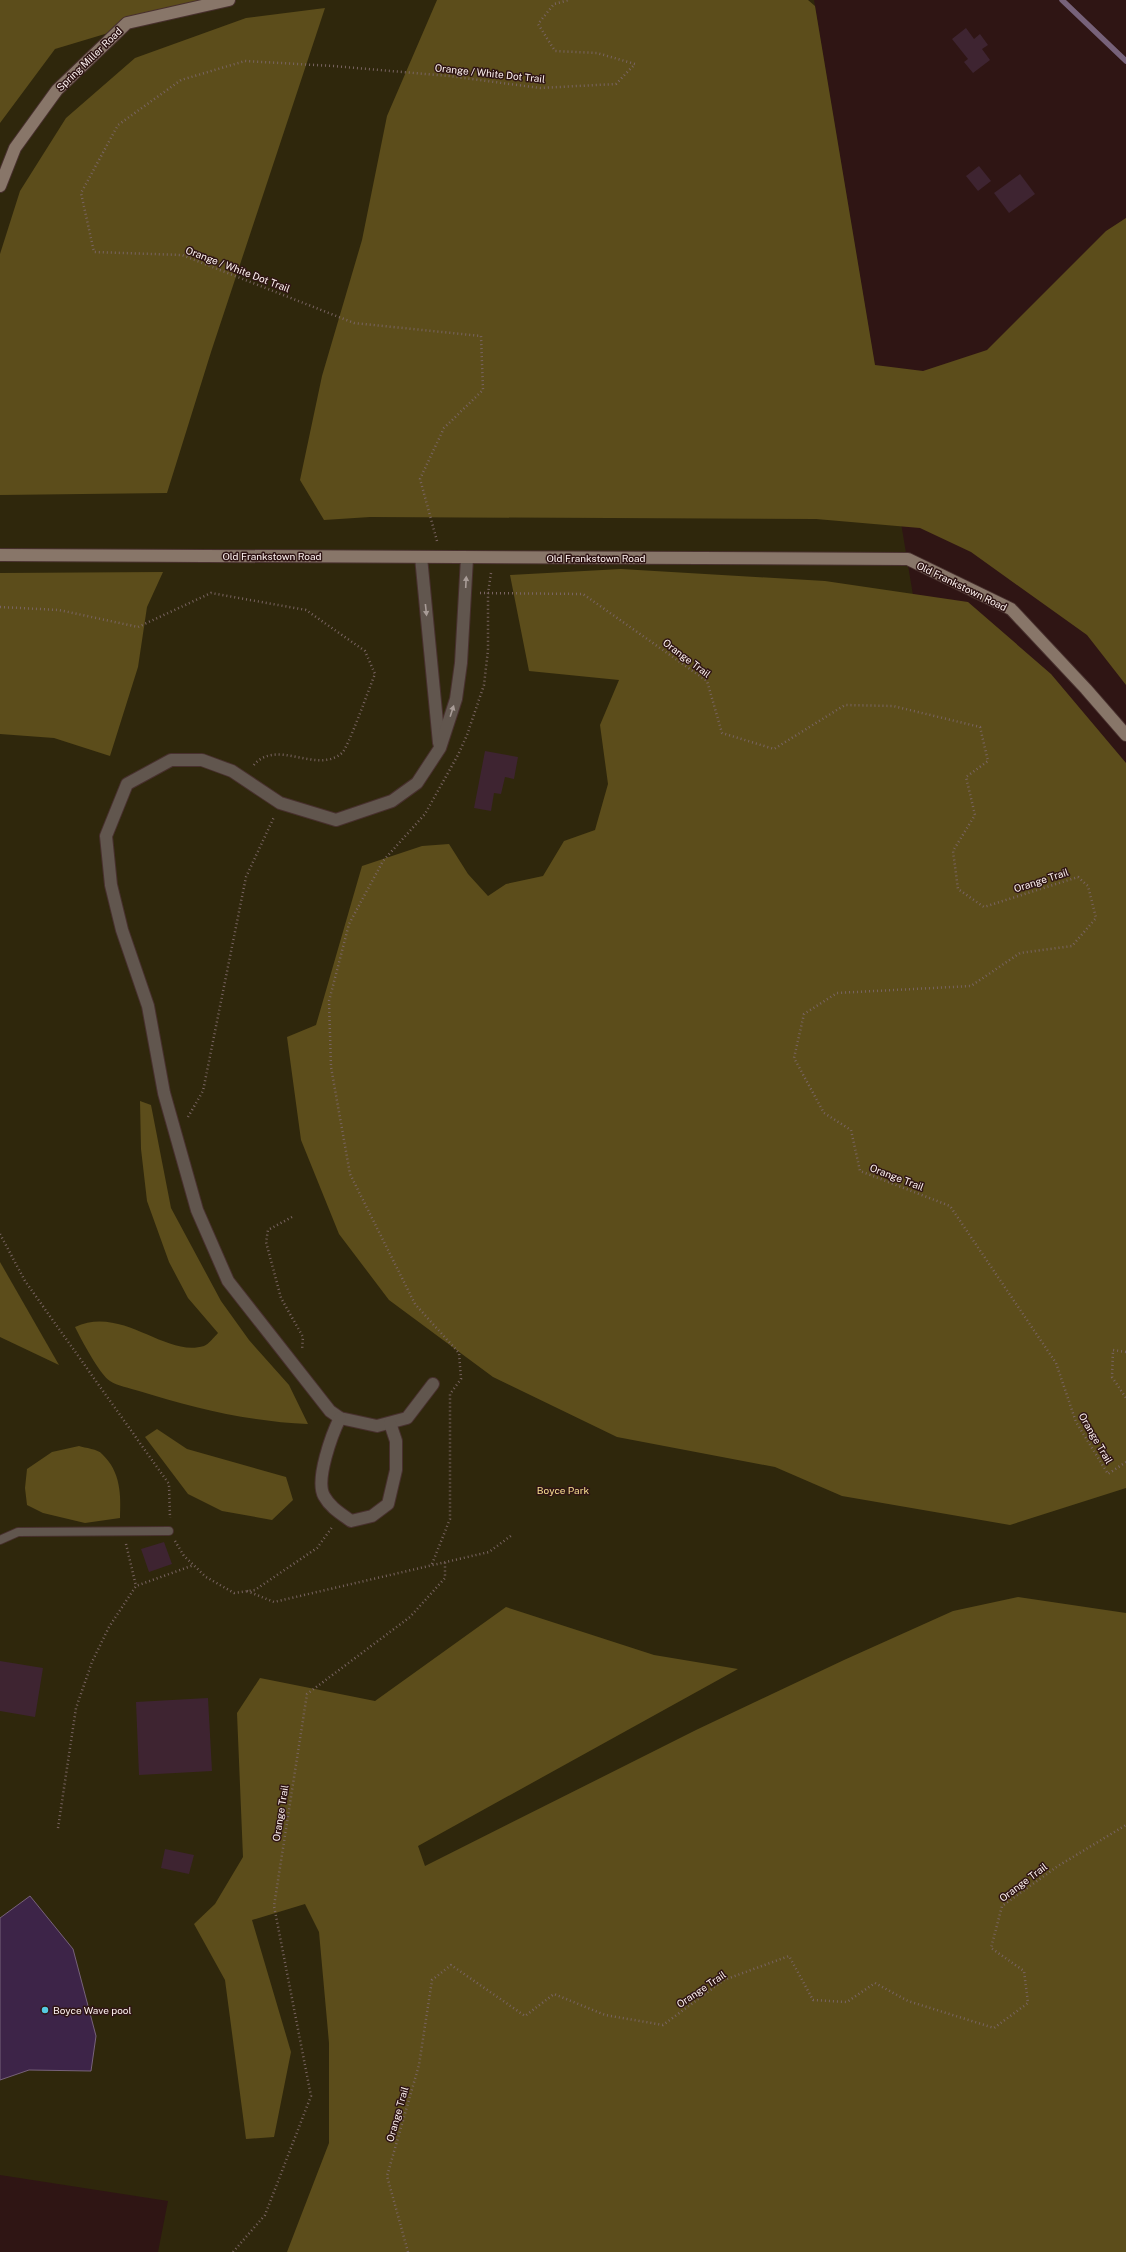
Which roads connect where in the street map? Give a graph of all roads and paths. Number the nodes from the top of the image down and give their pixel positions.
1 (229, 0) edge
2 (569, 0) edge
3 (0, 186) edge
4 (0, 555) edge
5 (421, 557) junction
6 (441, 557) junction
7 (467, 558) junction
8 (495, 558) junction
9 (465, 593) junction
10 (488, 594) junction
11 (0, 607) edge
12 (1126, 735) edge
13 (440, 748) junction
14 (244, 779) junction
15 (280, 804) junction
16 (176, 1136) junction
17 (292, 1217) dead end
18 (0, 1234) edge
19 (1126, 1352) edge
20 (293, 1363) junction
21 (433, 1384) dead end
22 (1126, 1398) edge
23 (340, 1418) junction
24 (390, 1422) junction
25 (1126, 1462) edge
26 (341, 1514) junction
27 (123, 1531) junction
28 (169, 1531) junction
29 (512, 1535) dead end
30 (0, 1540) edge
31 (444, 1562) junction
32 (432, 1564) junction
33 (194, 1565) junction
34 (136, 1586) junction
35 (246, 1591) junction
36 (1126, 1825) edge
37 (58, 1828) dead end
38 (233, 2252) edge
39 (408, 2252) edge

1 - 3 street, Spring Miller Road
2 - 6 path, Orange / White Dot Trail
4 - 5 street, Old Frankstown Road
5 - 6 street, Old Frankstown Road
5 -> 13 street
6 - 7 street, Old Frankstown Road
7 - 8 street, Old Frankstown Road
9 -> 7 street
8 - 10 path
8 - 12 street, Old Frankstown Road
9 - 10 path, Orange Trail
13 -> 9 street
10 - 25 path, Orange Trail
10 - 32 path
11 - 14 path
13 - 15 street
14 - 15 street
14 - 16 street
15 - 16 path
16 - 20 street
17 - 20 path
18 - 28 path
19 - 22 path
20 - 23 street
21 - 24 street
23 - 24 street
23 - 26 street
24 - 26 street
26 - 35 path
27 - 28 lane
27 - 30 lane
27 - 34 path
28 - 33 path
29 - 31 path
31 - 32 path
31 - 38 path, Orange Trail
32 - 35 path
33 - 34 path
33 - 35 path
34 - 37 path
36 - 39 path, Orange Trail

